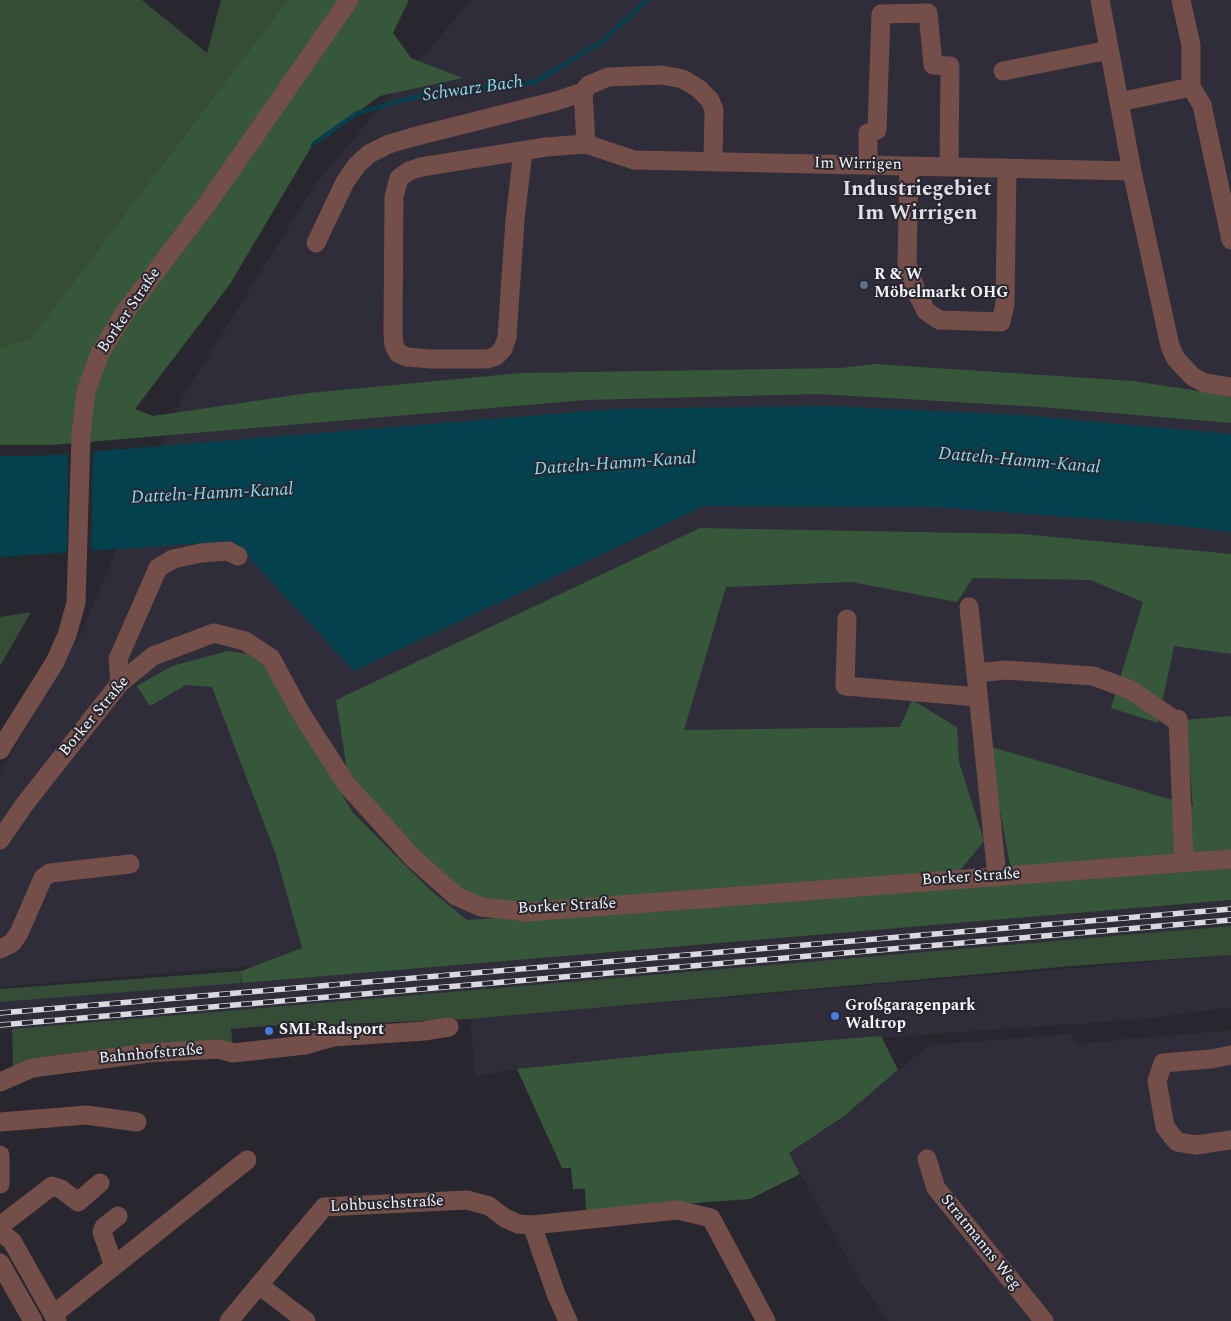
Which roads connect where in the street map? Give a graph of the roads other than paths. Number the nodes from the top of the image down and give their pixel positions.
1 (350, 0) edge
2 (1100, 0) edge
3 (1181, 0) edge
4 (1109, 50) junction
5 (1003, 71) dead end
6 (1191, 87) junction
7 (583, 92) junction
8 (1119, 102) junction
9 (586, 144) junction
10 (524, 151) junction
11 (713, 162) junction
12 (868, 165) junction
13 (909, 166) junction
14 (949, 167) junction
15 (1008, 168) junction
16 (1132, 170) junction
17 (1231, 240) edge
18 (316, 243) dead end
19 (1231, 387) edge
20 (238, 556) dead end
21 (969, 607) dead end
22 (848, 619) dead end
23 (976, 674) junction
24 (120, 682) junction
25 (978, 697) junction
26 (0, 750) edge
27 (0, 840) edge
28 (1231, 859) edge
29 (1184, 862) junction
30 (130, 864) dead end
31 (997, 876) junction
32 (0, 949) edge
33 (450, 1027) dead end
34 (1231, 1055) edge
35 (0, 1082) edge
36 (0, 1122) edge
37 (137, 1122) dead end
38 (1231, 1140) edge
39 (0, 1155) edge
40 (927, 1159) dead end
41 (247, 1160) dead end
42 (100, 1183) dead end
43 (0, 1184) edge
44 (118, 1216) dead end
45 (532, 1225) junction
46 (0, 1226) edge
47 (0, 1232) edge
48 (0, 1263) edge
49 (114, 1266) junction
50 (259, 1285) junction
51 (56, 1318) edge
52 (33, 1321) edge
53 (229, 1321) edge
54 (306, 1321) edge
55 (568, 1321) edge
56 (766, 1321) edge
57 (1044, 1321) edge

1 - 26 street, Borker Straße
2 - 4 street
3 - 6 street
4 - 5 street
4 - 8 street
6 - 8 street
6 - 17 street
7 - 9 street
7 - 11 street
7 - 18 street
8 - 16 street
9 - 10 street
9 - 11 street, Im Wirrigen
10 - 10 street
11 - 12 street, Im Wirrigen
12 - 13 street, Im Wirrigen
12 - 14 street
13 - 14 street, Im Wirrigen
13 - 15 street
14 - 15 street, Im Wirrigen
15 - 16 street, Im Wirrigen
16 - 19 street
20 - 24 street
21 - 23 street
22 - 25 street
23 - 25 street
23 - 29 street
24 - 27 street, Borker Straße
24 - 31 street, Borker Straße
25 - 31 street
28 - 29 street, Borker Straße
29 - 31 street, Borker Straße
30 - 32 street
33 - 35 street, Bahnhofstraße
34 - 38 street
36 - 37 street
39 - 43 street
40 - 57 street, Stratmanns Weg
41 - 49 street
42 - 46 street
44 - 49 street
45 - 50 street, Lohbuschstraße
45 - 55 street
45 - 56 street, Lohbuschstraße
47 - 51 street
48 - 52 street
49 - 51 street
50 - 53 street, Lohbuschstraße
50 - 54 street

